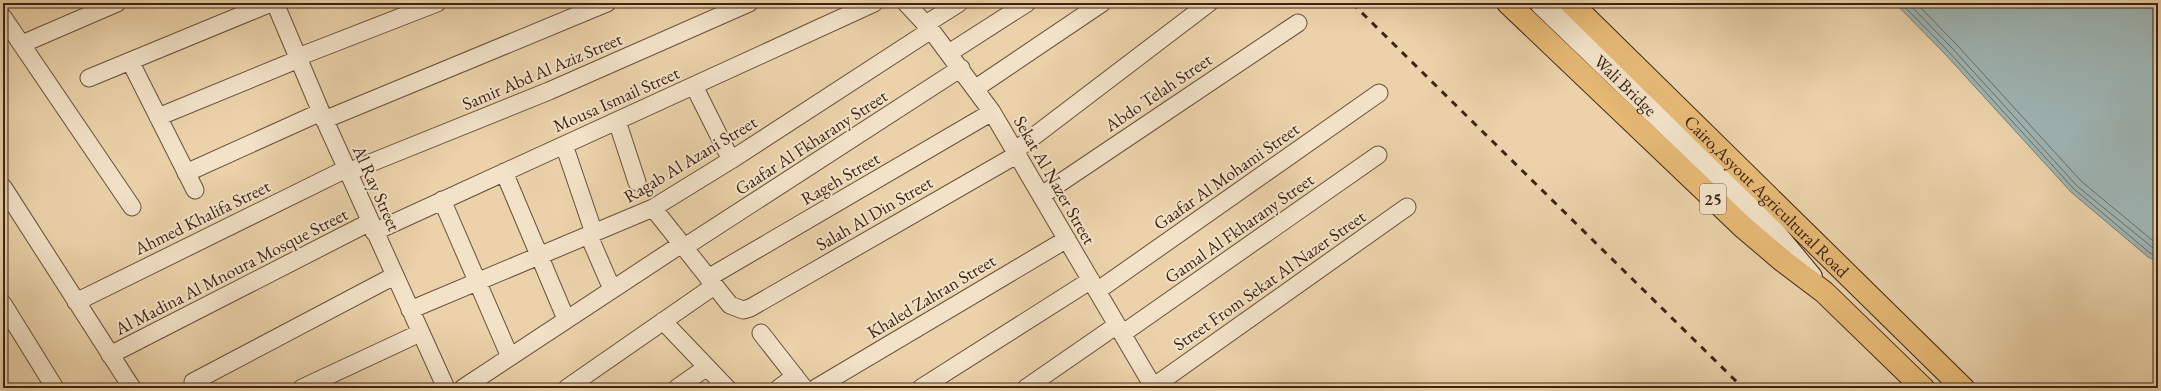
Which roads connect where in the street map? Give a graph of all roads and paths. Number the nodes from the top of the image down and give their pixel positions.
1 (117, 3) edge
2 (270, 3) edge
3 (276, 3) edge
4 (436, 3) edge
5 (607, 3) edge
6 (750, 3) edge
7 (874, 3) edge
8 (906, 3) edge
9 (959, 3) edge
10 (1027, 3) edge
11 (1102, 3) edge
12 (1209, 3) edge
13 (1508, 3) edge
14 (1541, 3) edge
15 (1571, 3) edge
16 (3, 17) edge
17 (1298, 23) dead end
18 (928, 27) junction
19 (22, 44) junction
20 (949, 53) junction
21 (298, 58) junction
22 (130, 61) junction
23 (961, 68) junction
24 (89, 78) dead end
25 (694, 86) junction
26 (976, 88) junction
27 (1379, 93) dead end
28 (992, 112) junction
29 (322, 116) junction
30 (158, 117) junction
31 (617, 121) junction
32 (564, 145) junction
33 (1017, 152) junction
34 (1378, 155) dead end
35 (731, 160) junction
36 (347, 171) junction
37 (504, 172) junction
38 (186, 173) junction
39 (637, 182) dead end
40 (3, 187) edge
41 (195, 190) dead end
42 (1042, 195) junction
43 (442, 200) junction
44 (132, 207) dead end
45 (1407, 207) dead end
46 (653, 208) junction
47 (372, 227) junction
48 (591, 234) junction
49 (1067, 239) junction
50 (682, 247) junction
51 (540, 256) junction
52 (394, 276) junction
53 (478, 282) junction
54 (711, 282) junction
55 (1094, 286) junction
56 (612, 289) junction
57 (1824, 292) junction
58 (76, 302) junction
59 (3, 304) edge
60 (410, 310) junction
61 (566, 319) junction
62 (663, 321) junction
63 (1119, 329) junction
64 (761, 332) dead end
65 (420, 333) junction
66 (110, 355) junction
67 (510, 356) junction
68 (707, 367) junction
69 (193, 382) dead end
70 (799, 382) edge
71 (1149, 386) edge
72 (55, 388) edge
73 (132, 388) edge
74 (302, 388) edge
75 (446, 388) edge
76 (463, 388) edge
77 (567, 388) edge
78 (677, 388) edge
79 (727, 388) edge
80 (779, 388) edge
81 (816, 388) edge
82 (921, 388) edge
83 (1026, 388) edge
84 (1923, 388) edge
85 (1963, 388) edge

1 - 19 street
2 - 22 street
3 - 21 street, Al Ray Street
4 - 21 street
5 - 29 street
6 - 36 street, Samir Abd Al Aziz Street
7 - 25 street, Mousa Ismail Street
8 - 18 street, Sekat Al Nazer Street
9 - 18 street, Ragab Al Azani Street
10 - 20 street
11 - 26 street
12 - 33 street, Salah Al Din Street
13 - 57 highway, Cairo,Asyout Agricultural Road / 25
14 - 57 main road, Wali Bridge
15 - 85 highway, Cairo,Asyout Agricultural Road / 25
16 - 19 street
17 - 42 street, Abdo Telah Street
18 - 20 street, Sekat Al Nazer Street
18 - 35 street, Ragab Al Azani Street
19 - 44 street
20 - 23 street, Sekat Al Nazer Street
21 - 29 street, Al Ray Street
21 - 30 street
22 - 24 street
22 - 30 street
23 - 26 street, Sekat Al Nazer Street
23 - 50 street, Gaafar Al Fkharany Street
25 - 31 street, Mousa Ismail Street
25 - 35 street
26 - 28 street, Sekat Al Nazer Street
27 - 55 street, Gaafar Al Mohami Street
28 - 33 street, Sekat Al Nazer Street
28 - 54 street, Rageh Street
29 - 36 street, Al Ray Street
29 - 38 street
30 - 38 street
31 - 32 street, Mousa Ismail Street
31 - 39 street
32 - 37 street, Mousa Ismail Street
32 - 48 street
33 - 42 street, Sekat Al Nazer Street
33 - 54 street, Salah Al Din Street
34 - 63 street, Gamal Al Fkharany Street
35 - 46 street, Ragab Al Azani Street
36 - 47 street, Al Ray Street
36 - 58 street, Ahmed Khalifa Street
37 - 43 street, Mousa Ismail Street
37 - 51 street
38 - 41 street
40 - 58 street
42 - 49 street, Sekat Al Nazer Street
43 - 47 street, Mousa Ismail Street
43 - 53 street
45 - 71 street, Street From Sekat Al Nazer Street
46 - 48 street, Ragab Al Azani Street
46 - 50 street
47 - 52 street, Al Ray Street
47 - 66 street, Al Madina Al Mnoura Mosque Street
48 - 51 street, Ragab Al Azani Street
48 - 56 street
49 - 55 street, Sekat Al Nazer Street
49 - 81 street, Khaled Zahran Street
50 - 54 street
50 - 56 street, Gaafar Al Fkharany Street
51 - 53 street, Ragab Al Azani Street
51 - 61 street
52 - 60 street, Al Ray Street
52 - 69 street
53 - 60 street, Ragab Al Azani Street
53 - 67 street
54 - 62 street, Rageh Street
55 - 63 street, Sekat Al Nazer Street
55 - 82 street, Gaafar Al Mohami Street
56 - 61 street, Gaafar Al Fkharany Street
57 - 84 highway, Cairo,Asyout Agricultural Road / 25
58 - 66 street
59 - 72 street
60 - 65 street, Al Ray Street
61 - 67 street, Gaafar Al Fkharany Street
62 - 68 street
62 - 77 street, Rageh Street
63 - 71 street, Sekat Al Nazer Street
63 - 83 street, Gamal Al Fkharany Street
64 - 70 street
65 - 74 street
65 - 75 street, Al Ray Street
66 - 73 street
67 - 76 street, Gaafar Al Fkharany Street
68 - 78 street
68 - 79 street
70 - 80 street

